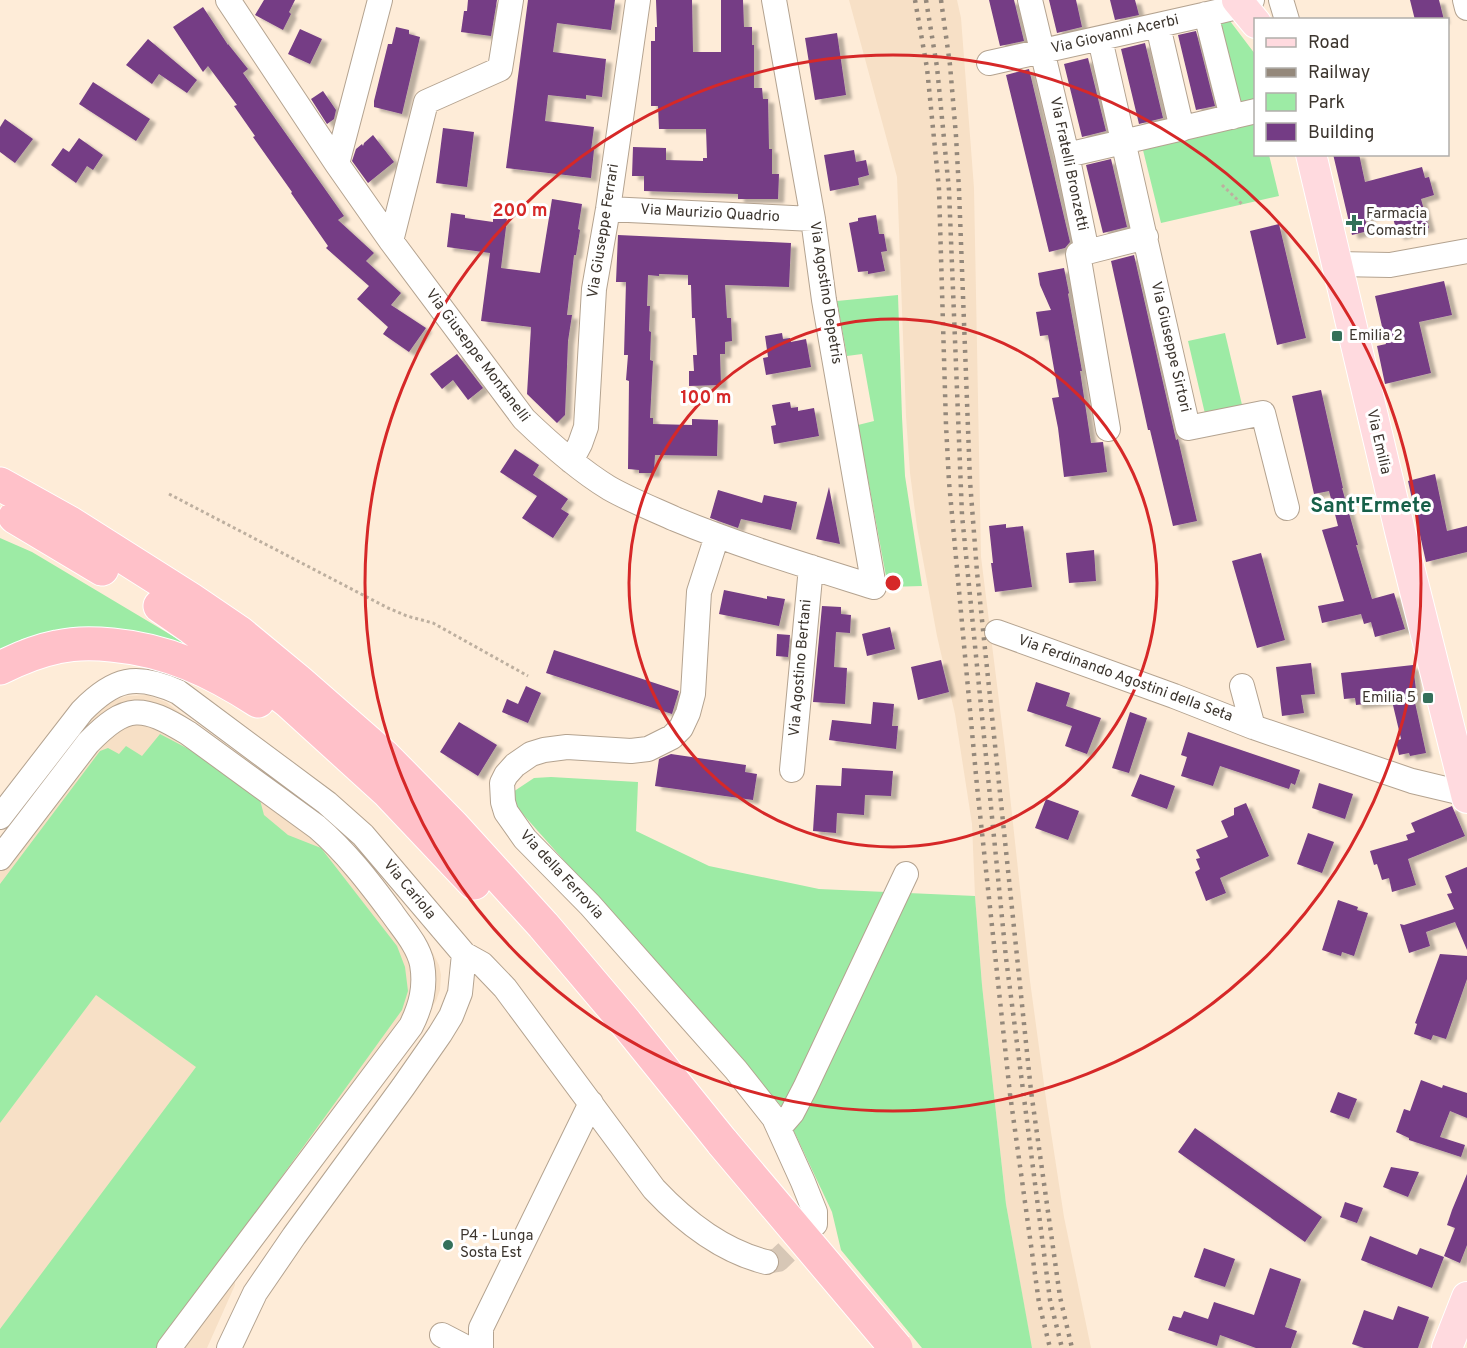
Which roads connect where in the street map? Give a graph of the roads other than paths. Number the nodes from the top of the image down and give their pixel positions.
1 (228, 0) edge
2 (380, 0) edge
3 (511, 0) edge
4 (638, 0) edge
5 (774, 0) edge
6 (1030, 0) edge
7 (1281, 0) edge
8 (1465, 0) edge
9 (1246, 7) edge
10 (1467, 8) edge
11 (1206, 14) junction
12 (1287, 18) edge
13 (1158, 26) junction
14 (1100, 39) junction
15 (1043, 52) junction
16 (989, 63) dead end
17 (1254, 112) edge
18 (1232, 117) junction
19 (1182, 129) junction
20 (1125, 142) junction
21 (1067, 155) junction
22 (1311, 156) edge
23 (337, 164) junction
24 (608, 209) junction
25 (813, 219) junction
26 (1146, 237) junction
27 (391, 241) junction
28 (1467, 250) edge
29 (1087, 252) junction
30 (1337, 264) junction
31 (1108, 429) dead end
32 (571, 461) junction
33 (0, 484) edge
34 (0, 508) edge
35 (1287, 508) dead end
36 (717, 536) junction
37 (811, 567) junction
38 (873, 587) joint
39 (997, 632) dead end
40 (0, 668) edge
41 (1242, 686) dead end
42 (1253, 727) junction
43 (792, 770) dead end
44 (372, 776) junction
45 (1467, 796) edge
46 (0, 818) edge
47 (0, 858) edge
48 (906, 874) dead end
49 (464, 954) junction
50 (591, 1103) junction
51 (779, 1128) junction
52 (715, 1151) junction
53 (815, 1224) dead end
54 (766, 1262) dead end
55 (1467, 1297) edge
56 (442, 1335) dead end
57 (169, 1348) edge
58 (229, 1348) edge
59 (467, 1348) edge
60 (481, 1348) edge
61 (867, 1348) edge
62 (896, 1348) edge
63 (1447, 1348) edge

1 - 23 street, Via Giuseppe Montanelli
2 - 23 street
3 - 27 street
4 - 24 street, Via Giuseppe Ferrari
5 - 25 street, Via Agostino Depetris
6 - 15 street, Via Fratelli Bronzetti
7 - 12 street
8 - 10 street
9 - 11 street, Via Giovanni Acerbi
11 - 13 street, Via Giovanni Acerbi
11 - 18 street
13 - 14 street, Via Giovanni Acerbi
13 - 19 street
14 - 15 street, Via Giovanni Acerbi
14 - 20 street, Via Giuseppe Sirtori
15 - 16 street, Via Giovanni Acerbi
15 - 21 street, Via Fratelli Bronzetti
17 - 18 street
18 - 19 street
19 - 20 street
20 - 21 street
20 - 26 street, Via Giuseppe Sirtori
21 - 29 street, Via Fratelli Bronzetti
22 - 30 main road, Via Emilia
23 - 27 street, Via Giuseppe Montanelli
24 - 25 street, Via Maurizio Quadrio
24 - 32 street, Via Giuseppe Ferrari
25 - 38 street, Via Agostino Depetris
26 - 29 street
26 - 35 street, Via Giuseppe Sirtori
27 - 32 street, Via Giuseppe Montanelli
28 - 30 street
29 - 31 street, Via Fratelli Bronzetti
30 - 45 main road, Via Emilia
32 - 36 street, Via Giuseppe Montanelli
33 - 52 highway
34 - 44 highway
36 - 37 street, Via Giuseppe Montanelli
36 - 51 street, Via della Ferrovia
37 - 38 street, Via Giuseppe Montanelli
37 - 43 street, Via Agostino Bertani
39 - 42 street, Via Ferdinando Agostini della Seta
40 - 44 highway
41 - 42 street, Via Ferdinando Agostini della Seta
42 - 45 street, Via Ferdinando Agostini della Seta
44 - 52 highway
46 - 49 street, Via Cariola
47 - 57 street
48 - 51 street
49 - 50 street
49 - 58 street
50 - 54 street
50 - 60 street
51 - 53 street, Via della Ferrovia
52 - 61 highway
52 - 62 highway, bridge
55 - 63 main road
56 - 59 street

